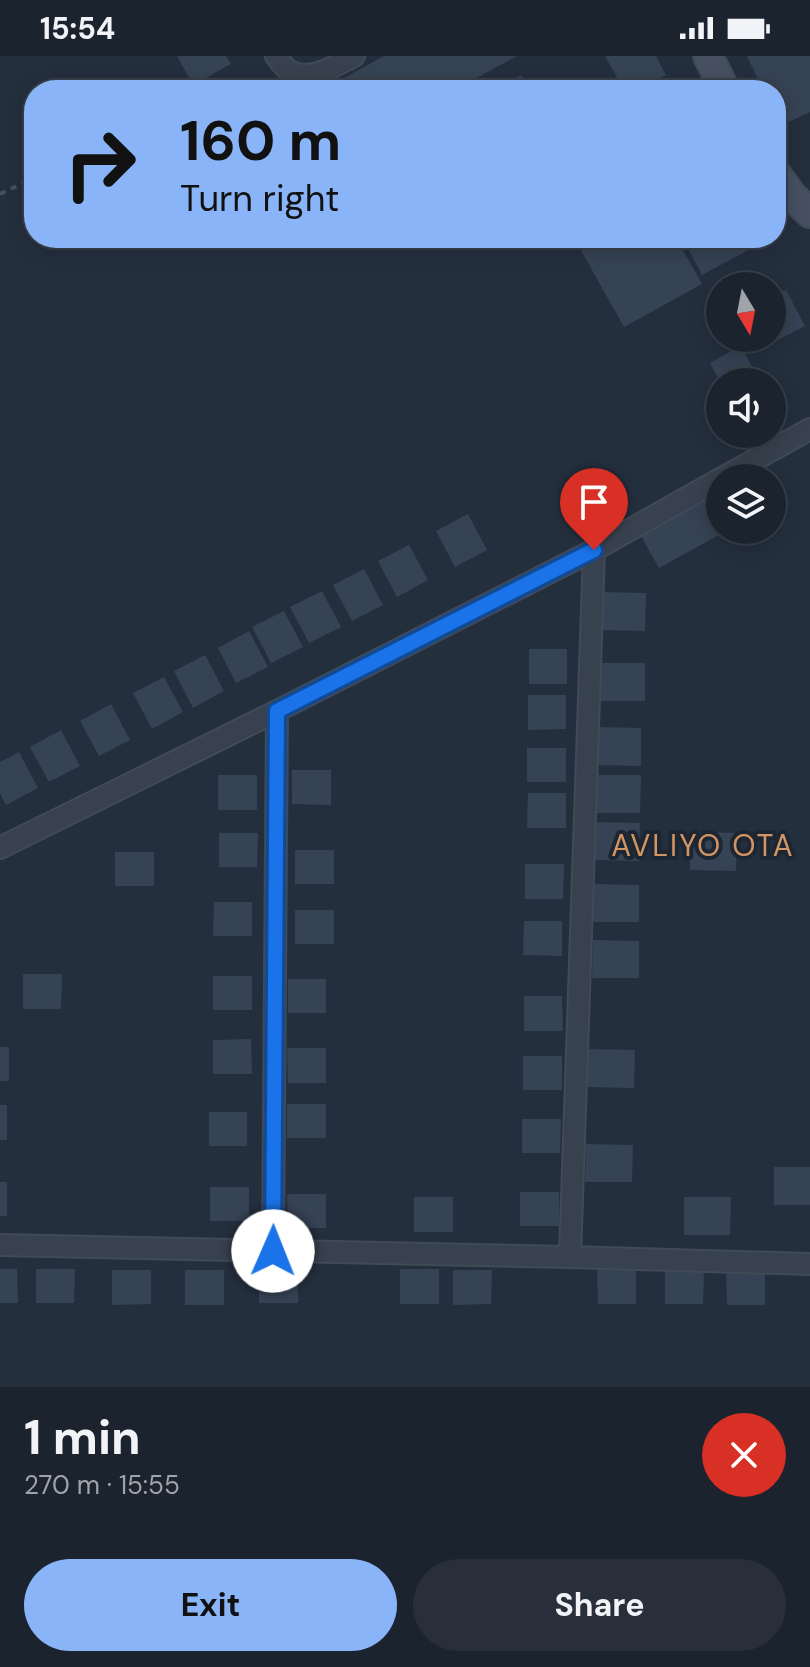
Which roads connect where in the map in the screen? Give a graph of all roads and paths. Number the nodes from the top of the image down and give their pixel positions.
1 (276, 56) edge
2 (354, 56) edge
3 (708, 56) edge
4 (720, 80) edge
5 (24, 183) edge
6 (786, 188) edge
7 (0, 194) edge
8 (810, 213) edge
9 (810, 429) edge
10 (748, 464) edge
11 (706, 487) edge
12 (594, 550) junction
13 (277, 711) junction
14 (0, 848) edge
15 (0, 1245) edge
16 (273, 1251) junction
17 (570, 1257) junction
18 (810, 1264) edge

1 - 2 street
3 - 4 street
5 - 7 path
6 - 8 street
9 - 10 street
11 - 12 street
12 - 13 street
12 - 17 street
13 - 14 street
13 - 16 street
15 - 16 street
16 - 17 street
17 - 18 street

